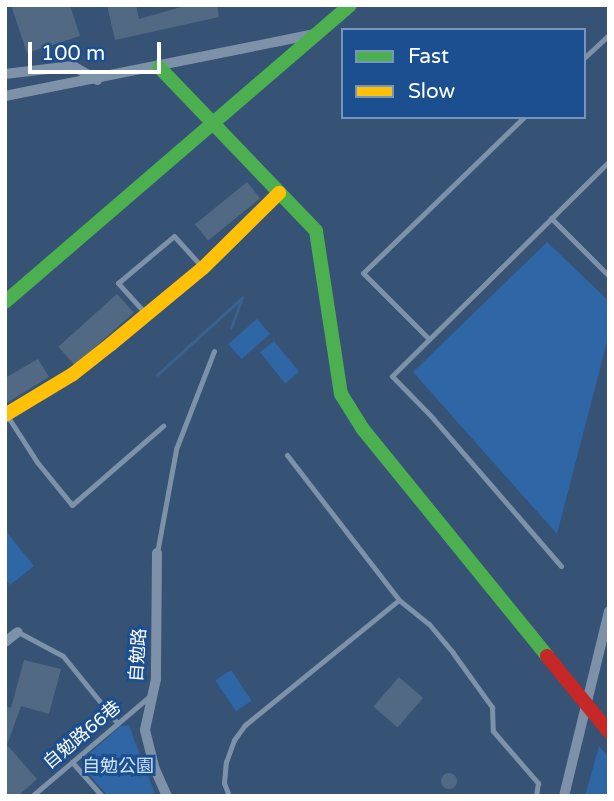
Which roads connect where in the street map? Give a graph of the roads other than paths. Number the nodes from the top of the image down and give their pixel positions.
1 (350, 5) edge
2 (318, 33) junction
3 (609, 35) edge
4 (586, 56) edge
5 (159, 67) junction
6 (7, 70) edge
7 (97, 80) junction
8 (5, 96) edge
9 (522, 119) edge
10 (212, 125) junction
11 (609, 161) edge
12 (279, 193) junction
13 (551, 218) junction
14 (202, 268) junction
15 (609, 276) edge
16 (5, 302) edge
17 (146, 314) junction
18 (429, 339) junction
19 (214, 351) dead end
20 (6, 414) edge
21 (163, 426) dead end
22 (287, 455) dead end
23 (157, 553) joint
24 (561, 565) dead end
25 (400, 600) junction
26 (609, 611) edge
27 (18, 632) joint
28 (5, 642) edge
29 (150, 696) junction
30 (585, 704) junction
31 (118, 724) junction
32 (609, 732) edge
33 (72, 762) junction
34 (32, 796) edge
35 (102, 796) edge
36 (167, 796) edge
37 (229, 796) edge
38 (536, 796) edge
39 (564, 796) edge

1 - 2 street
2 - 5 street
2 - 10 street
3 - 4 lane
5 - 7 street
5 - 10 street
6 - 7 street
7 - 8 street
9 - 18 lane
10 - 12 street
10 - 16 street
11 - 13 lane
12 - 14 street
12 - 30 street
13 - 15 lane
13 - 18 lane
14 - 17 street
14 - 17 lane
17 - 20 street
18 - 24 lane
19 - 23 lane
20 - 21 lane
22 - 25 lane
23 - 29 street, 自勉路
25 - 37 lane
25 - 38 lane
26 - 30 street
27 - 28 street
27 - 31 lane
29 - 31 lane, 自勉路66巷
29 - 36 street, 自勉路
30 - 32 street
30 - 39 street
31 - 33 lane, 自勉路66巷
33 - 34 lane, 自勉路66巷
33 - 35 lane

